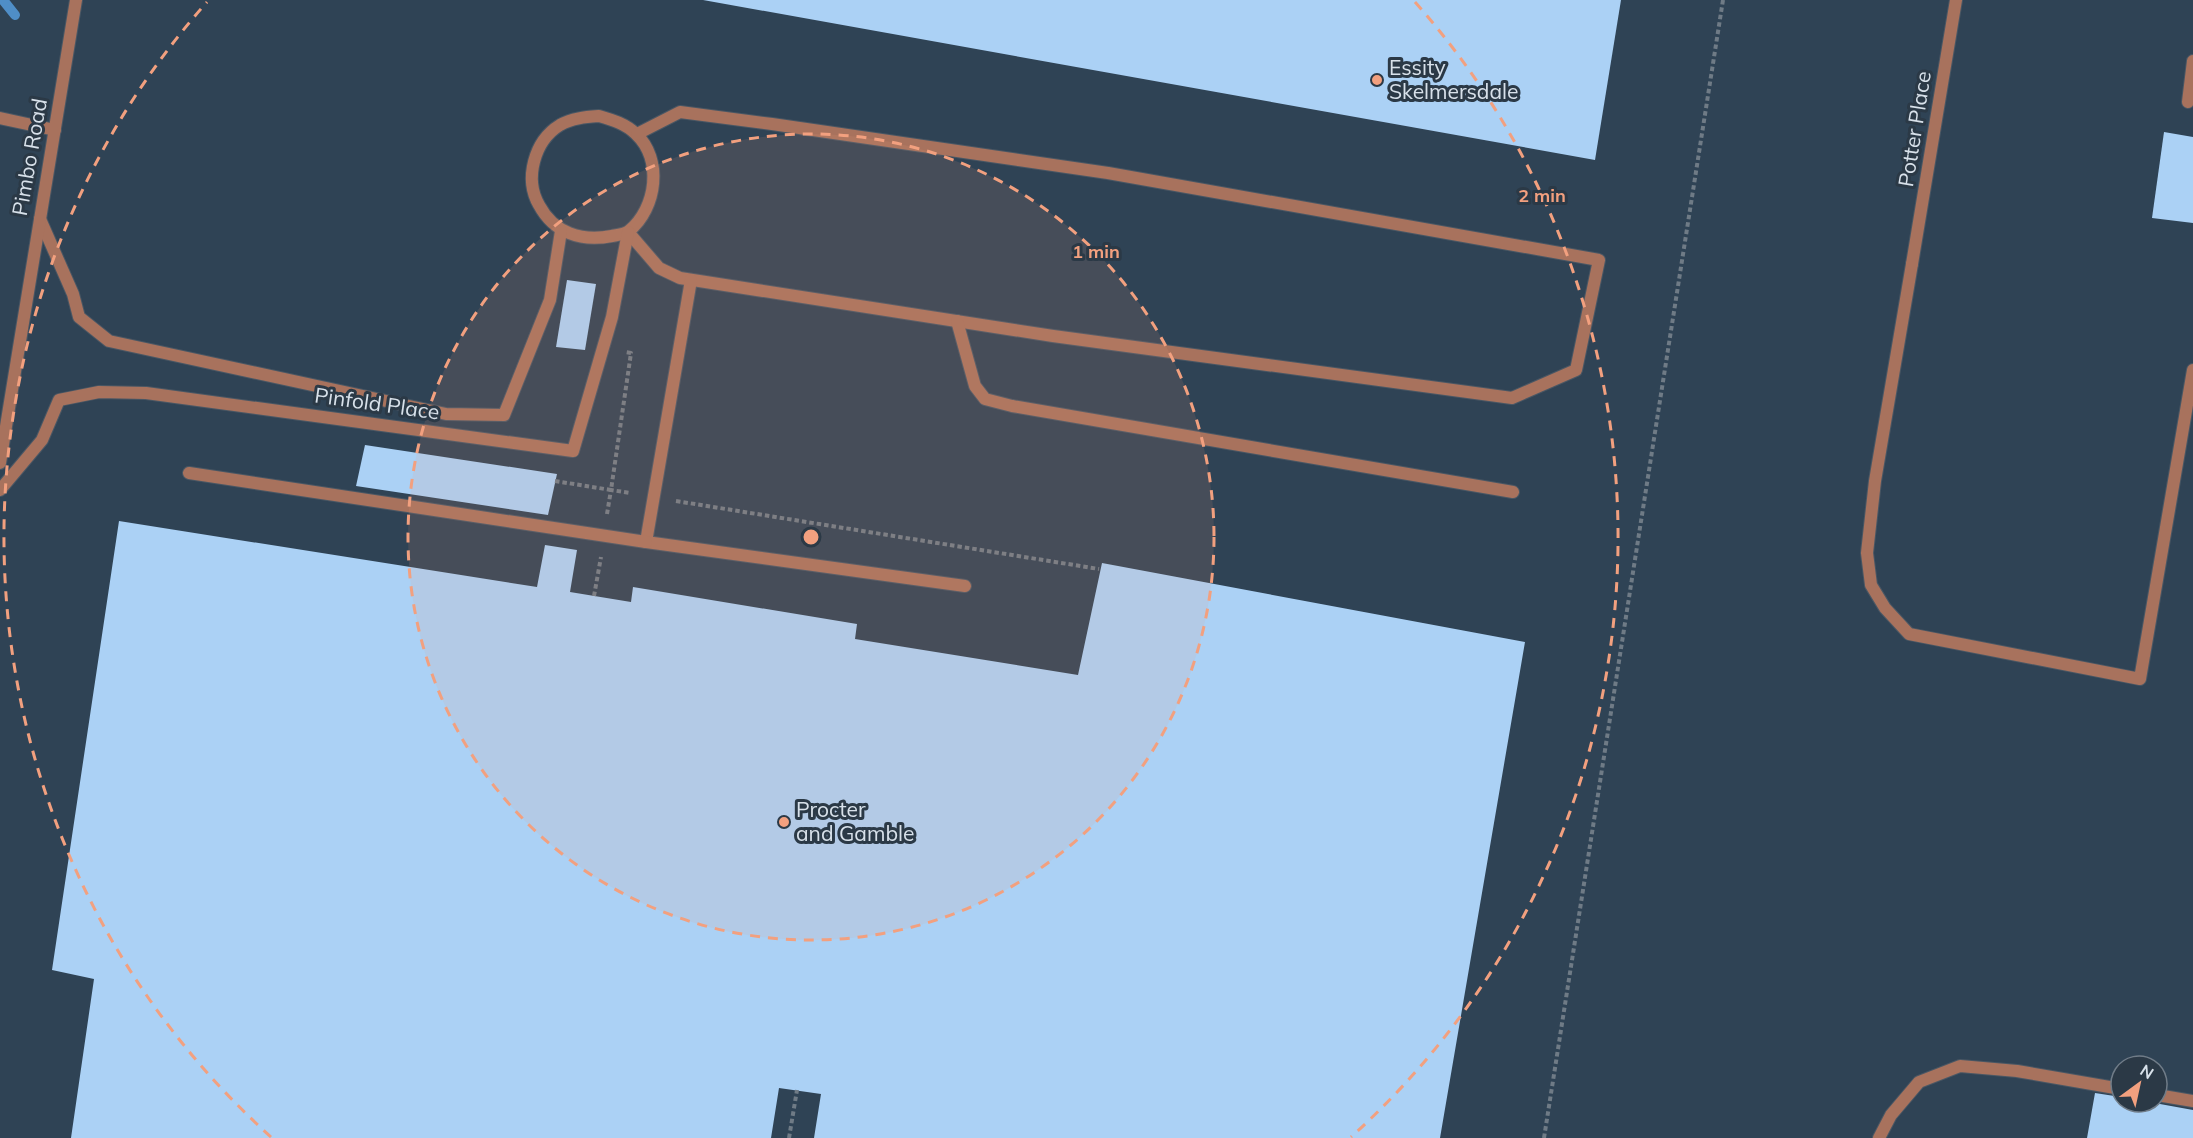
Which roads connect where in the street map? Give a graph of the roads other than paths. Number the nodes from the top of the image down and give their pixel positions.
1 (76, 0) edge
2 (1956, 0) edge
3 (2193, 61) edge
4 (2188, 102) dead end
5 (0, 118) edge
6 (55, 130) junction
7 (637, 134) junction
8 (40, 219) junction
9 (561, 231) junction
10 (628, 232) junction
11 (691, 280) junction
12 (957, 321) junction
13 (2193, 370) edge
14 (0, 463) edge
15 (189, 473) dead end
16 (0, 490) edge
17 (1513, 492) dead end
18 (646, 542) junction
19 (965, 586) dead end
20 (2109, 1087) edge
21 (2169, 1097) edge
22 (2193, 1101) edge
23 (1879, 1138) edge

1 - 6 street, Pimbo Road
2 - 13 street, Potter Place
3 - 4 street
5 - 6 street
6 - 8 street, Pimbo Road
7 - 9 street
7 - 10 street, Pinfold Place
7 - 12 street
8 - 9 street, Pinfold Place
8 - 14 street, Pimbo Road
9 - 10 street
10 - 11 street
10 - 16 street, Pinfold Place
11 - 12 street
11 - 18 street
12 - 17 street
15 - 18 street
18 - 19 street
20 - 23 street
21 - 22 street

